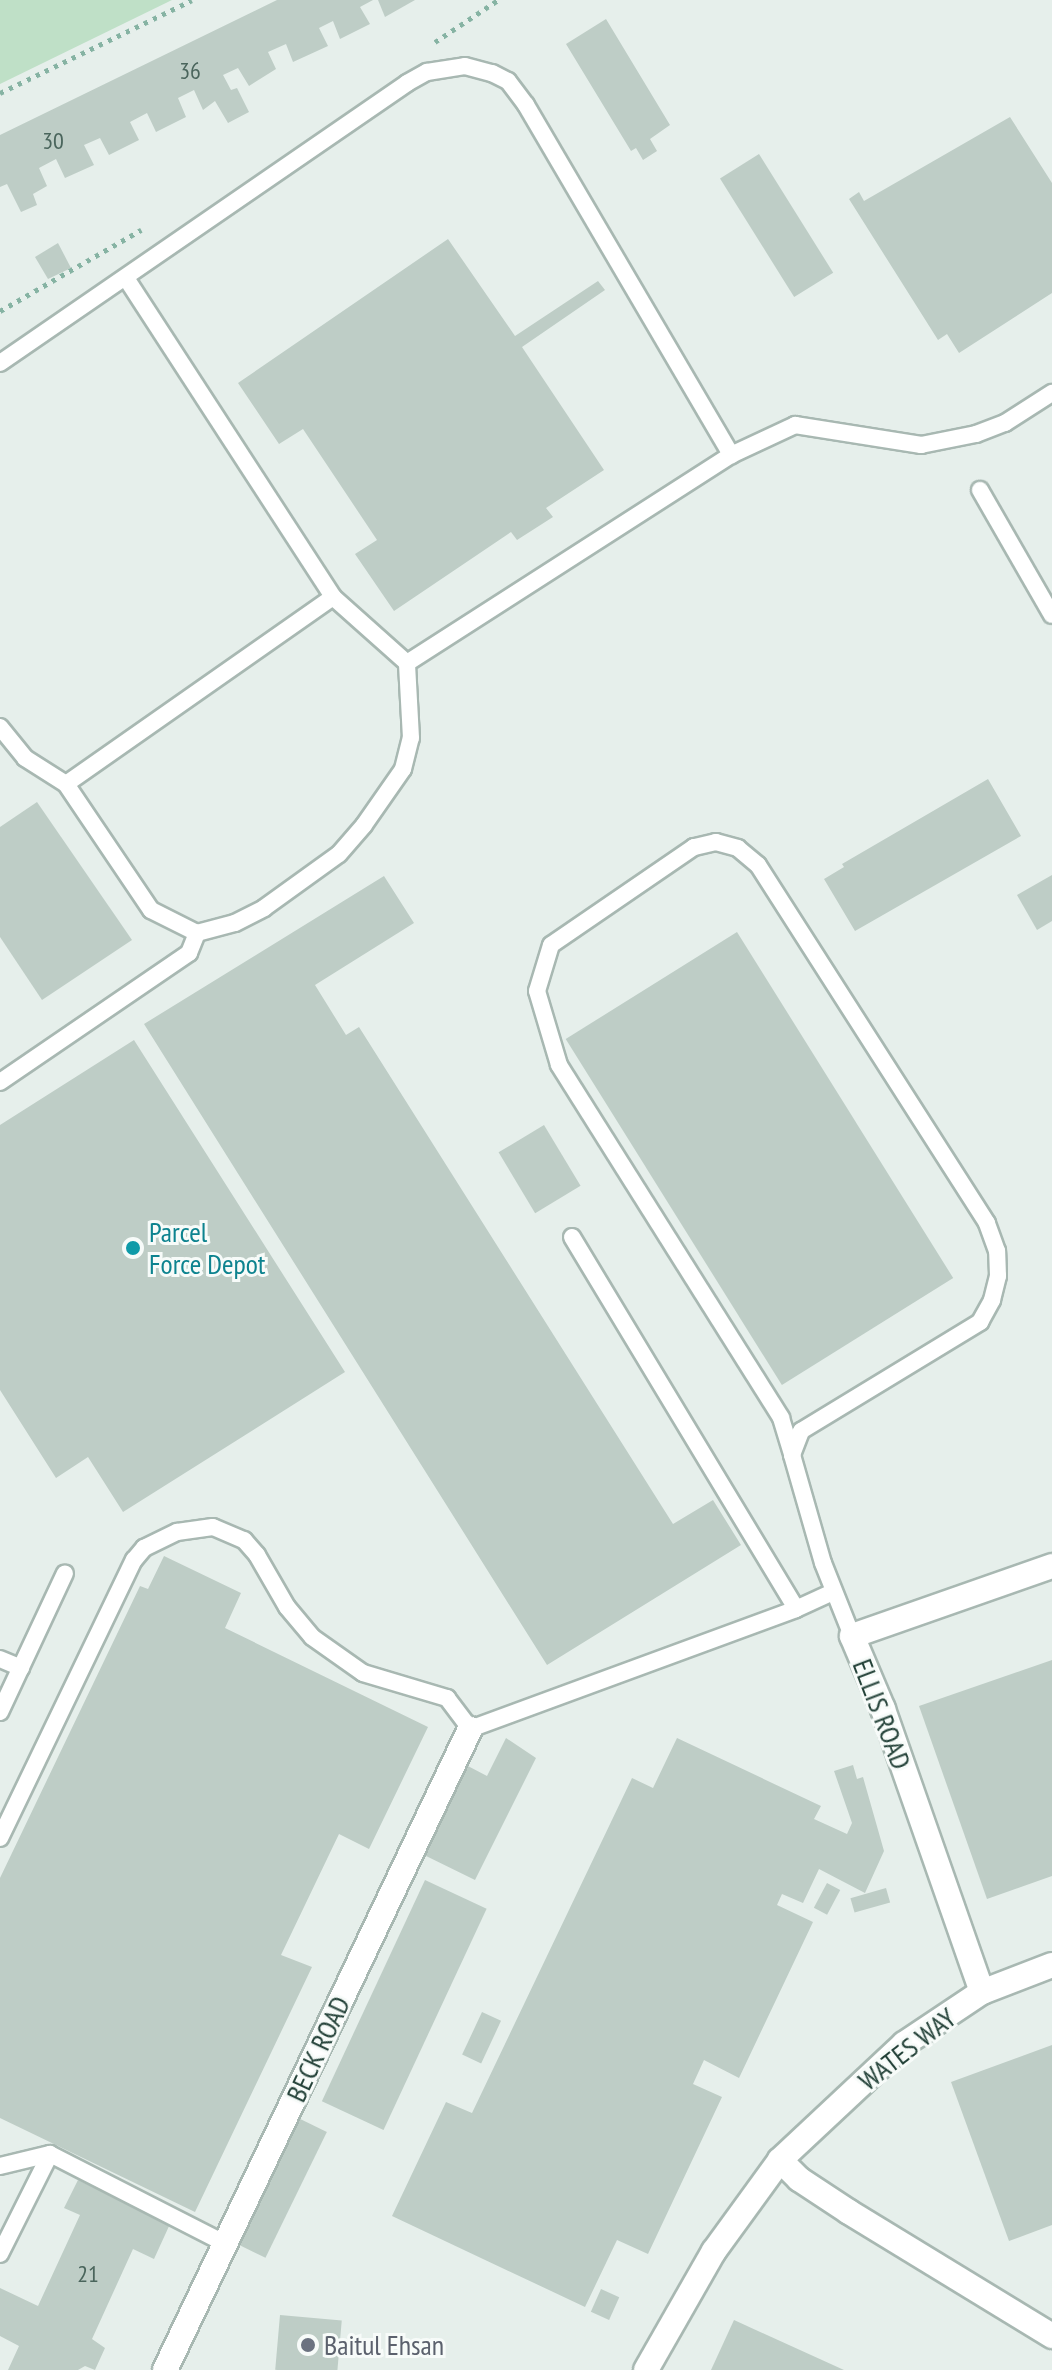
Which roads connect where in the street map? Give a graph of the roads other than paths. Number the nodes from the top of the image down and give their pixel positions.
1 (126, 278) junction
2 (0, 363) edge
3 (1052, 393) edge
4 (731, 455) junction
5 (980, 490) dead end
6 (333, 597) junction
7 (1052, 615) edge
8 (407, 663) junction
9 (0, 727) edge
10 (66, 784) junction
11 (197, 933) junction
12 (0, 1082) edge
13 (572, 1237) dead end
14 (792, 1455) junction
15 (1052, 1566) edge
16 (65, 1573) dead end
17 (833, 1592) junction
18 (796, 1609) junction
19 (852, 1636) junction
20 (0, 1659) edge
21 (21, 1668) junction
22 (0, 1712) edge
23 (470, 1729) junction
24 (0, 1838) edge
25 (1052, 1965) edge
26 (982, 1992) junction
27 (50, 2154) junction
28 (780, 2160) junction
29 (0, 2166) edge
30 (226, 2244) junction
31 (0, 2254) edge
32 (1052, 2336) edge
33 (165, 2370) edge
34 (646, 2370) edge

1 - 2 lane
1 - 4 lane
1 - 6 lane
3 - 4 lane
4 - 8 lane
5 - 7 lane
6 - 8 lane
6 - 10 lane
8 - 11 lane
9 - 10 lane
10 - 11 lane
11 - 12 lane
13 - 18 lane
14 - 14 lane
14 - 17 lane
15 - 19 street, ELLIS ROAD
16 - 21 lane
17 - 18 lane
17 - 19 lane
18 - 23 lane
19 - 26 street, ELLIS ROAD
20 - 21 lane
21 - 22 lane
23 - 24 lane
23 - 30 street, BECK ROAD
25 - 26 street, WATES WAY
26 - 28 street, WATES WAY
27 - 29 lane
27 - 30 lane
27 - 31 lane
28 - 32 street
28 - 34 street, WATES WAY
30 - 33 street, BECK ROAD

